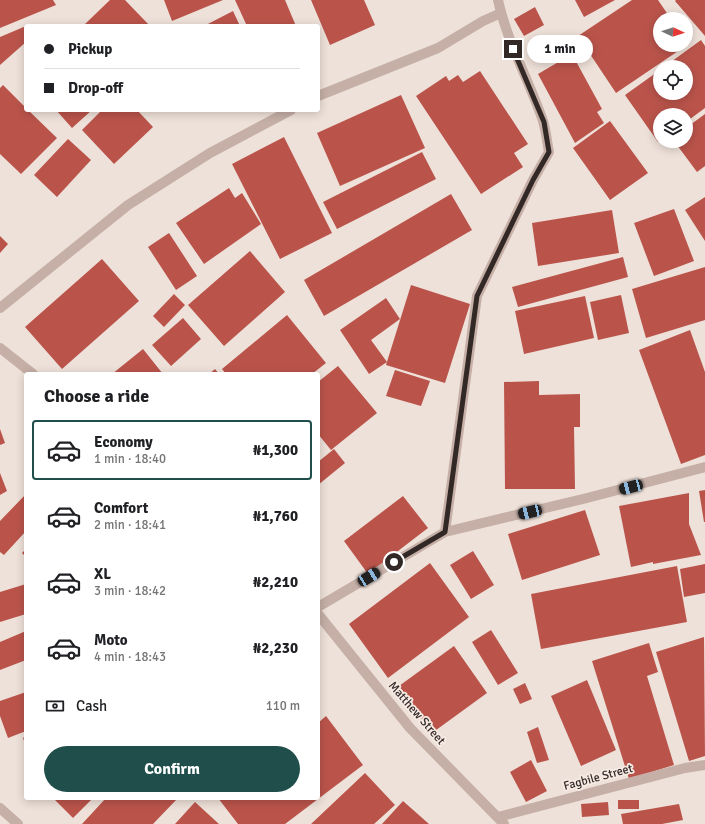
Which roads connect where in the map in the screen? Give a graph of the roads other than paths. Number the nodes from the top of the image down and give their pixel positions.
1 (498, 0) edge
2 (501, 13) junction
3 (320, 95) edge
4 (287, 112) edge
5 (0, 308) edge
6 (0, 348) edge
7 (30, 372) edge
8 (705, 467) edge
9 (445, 532) junction
10 (320, 606) edge
11 (320, 616) edge
12 (705, 765) edge
13 (0, 808) edge
14 (501, 820) edge
15 (18, 824) edge

1 - 2 street
2 - 3 street
2 - 9 street
4 - 5 street
6 - 7 street
8 - 9 street
9 - 10 street
11 - 14 street, Matthew Street
12 - 14 street, Fagbile Street
13 - 15 street

